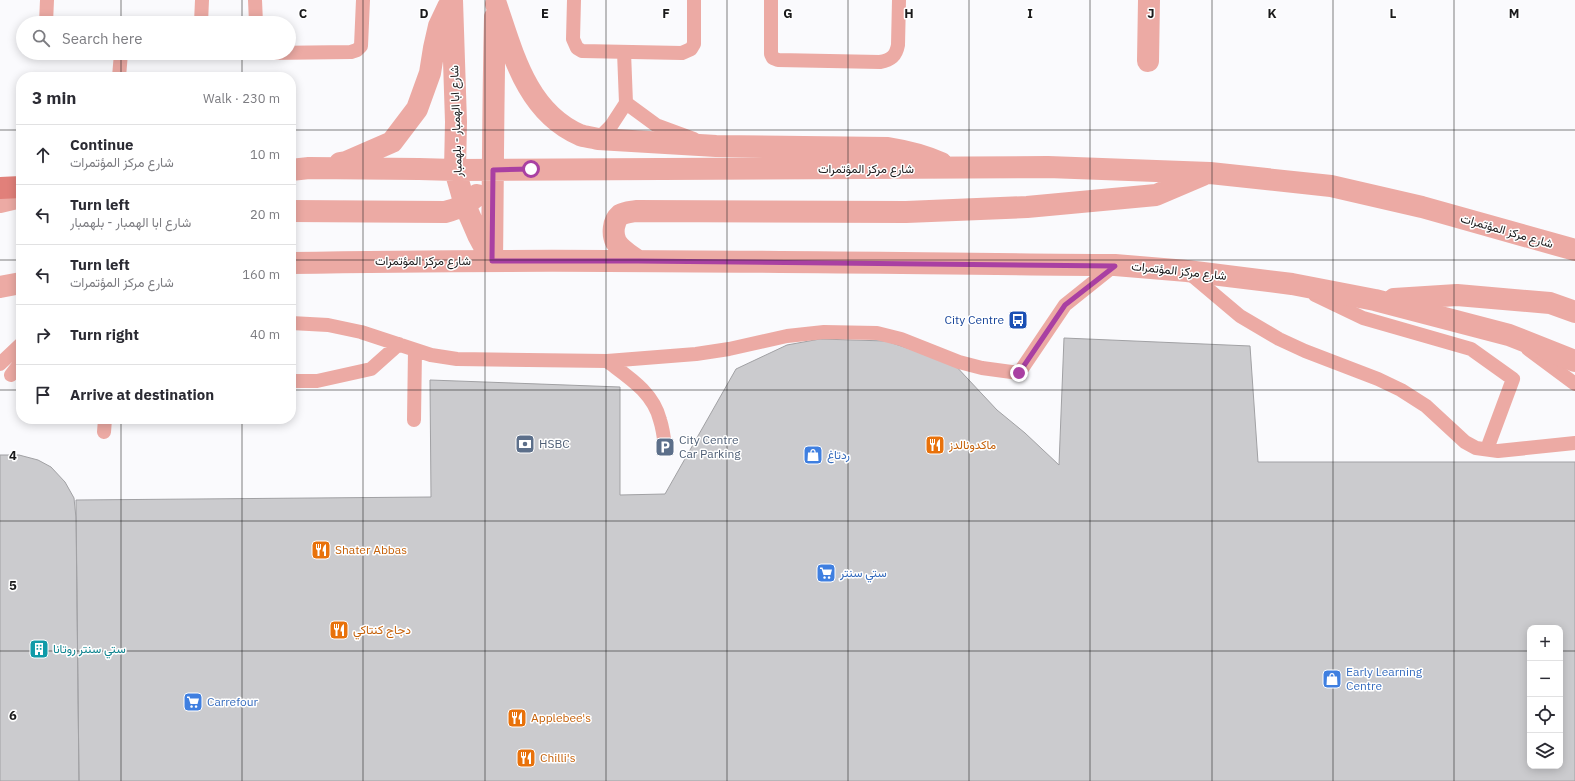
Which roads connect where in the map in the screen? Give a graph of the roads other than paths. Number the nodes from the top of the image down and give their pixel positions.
1 (47, 0) edge
2 (202, 0) edge
3 (255, 0) edge
4 (363, 0) edge
5 (451, 0) edge
6 (574, 0) edge
7 (694, 0) edge
8 (771, 0) edge
9 (899, 0) edge
10 (1149, 0) edge
11 (496, 2) edge
12 (46, 16) edge
13 (201, 16) edge
14 (256, 16) edge
15 (624, 52) junction
16 (296, 53) edge
17 (120, 60) edge
18 (1148, 61) dead end
19 (120, 72) edge
20 (626, 103) junction
21 (598, 138) junction
22 (716, 146) junction
23 (950, 168) junction
24 (300, 169) edge
25 (455, 170) junction
26 (493, 170) junction
27 (1210, 173) junction
28 (0, 188) edge
29 (16, 188) edge
30 (16, 198) edge
31 (0, 202) edge
32 (465, 205) junction
33 (296, 211) edge
34 (1575, 250) edge
35 (492, 261) junction
36 (638, 261) junction
37 (296, 263) edge
38 (1115, 266) junction
39 (1187, 271) junction
40 (1292, 284) junction
41 (1375, 300) junction
42 (1575, 312) edge
43 (296, 323) edge
44 (1509, 334) junction
45 (399, 344) junction
46 (16, 349) edge
47 (415, 350) junction
48 (607, 361) junction
49 (1575, 361) edge
50 (0, 364) edge
51 (16, 368) edge
52 (11, 375) dead end
53 (296, 381) edge
54 (1575, 384) edge
55 (414, 420) dead end
56 (1575, 443) edge
57 (666, 447) dead end
58 (1487, 449) junction

1 - 12 lane
2 - 13 lane
3 - 14 lane
4 - 16 lane
5 - 24 street
5 - 25 street, شارع ابا الهمبار - بلهمبار
6 - 15 lane
7 - 15 lane
8 - 9 lane
10 - 18 street
11 - 21 street
11 - 26 street
15 - 20 lane
17 - 19 lane
20 - 21 lane
20 - 22 lane
21 - 22 street
22 - 23 street
23 - 26 street, شارع مركز المؤتمرات
23 - 27 street, شارع مركز المؤتمرات
24 - 25 street, شارع مركز المؤتمرات
25 - 26 street, شارع مركز المؤتمرات
25 - 32 street, شارع ابا الهمبار - بلهمبار
26 - 32 street
26 - 35 street
27 - 34 street, شارع مركز المؤتمرات
27 - 36 street
28 - 29 main road
30 - 31 street
32 - 33 street
32 - 35 street, شارع ابا الهمبار - بلهمبار
35 - 36 street, شارع مركز المؤتمرات
35 - 37 street, شارع مركز المؤتمرات
36 - 38 street, شارع مركز المؤتمرات
38 - 39 street, شارع مركز المؤتمرات
38 - 48 lane
39 - 40 street, شارع مركز المؤتمرات
39 - 58 lane
40 - 41 street, شارع مركز المؤتمرات
40 - 58 lane
41 - 42 street
41 - 44 street, شارع مركز المؤتمرات
43 - 45 lane
44 - 49 street, شارع مركز المؤتمرات
44 - 54 lane
45 - 47 lane
45 - 53 lane
46 - 50 lane
47 - 48 lane
47 - 55 lane
48 - 57 lane
51 - 52 lane
56 - 58 lane

